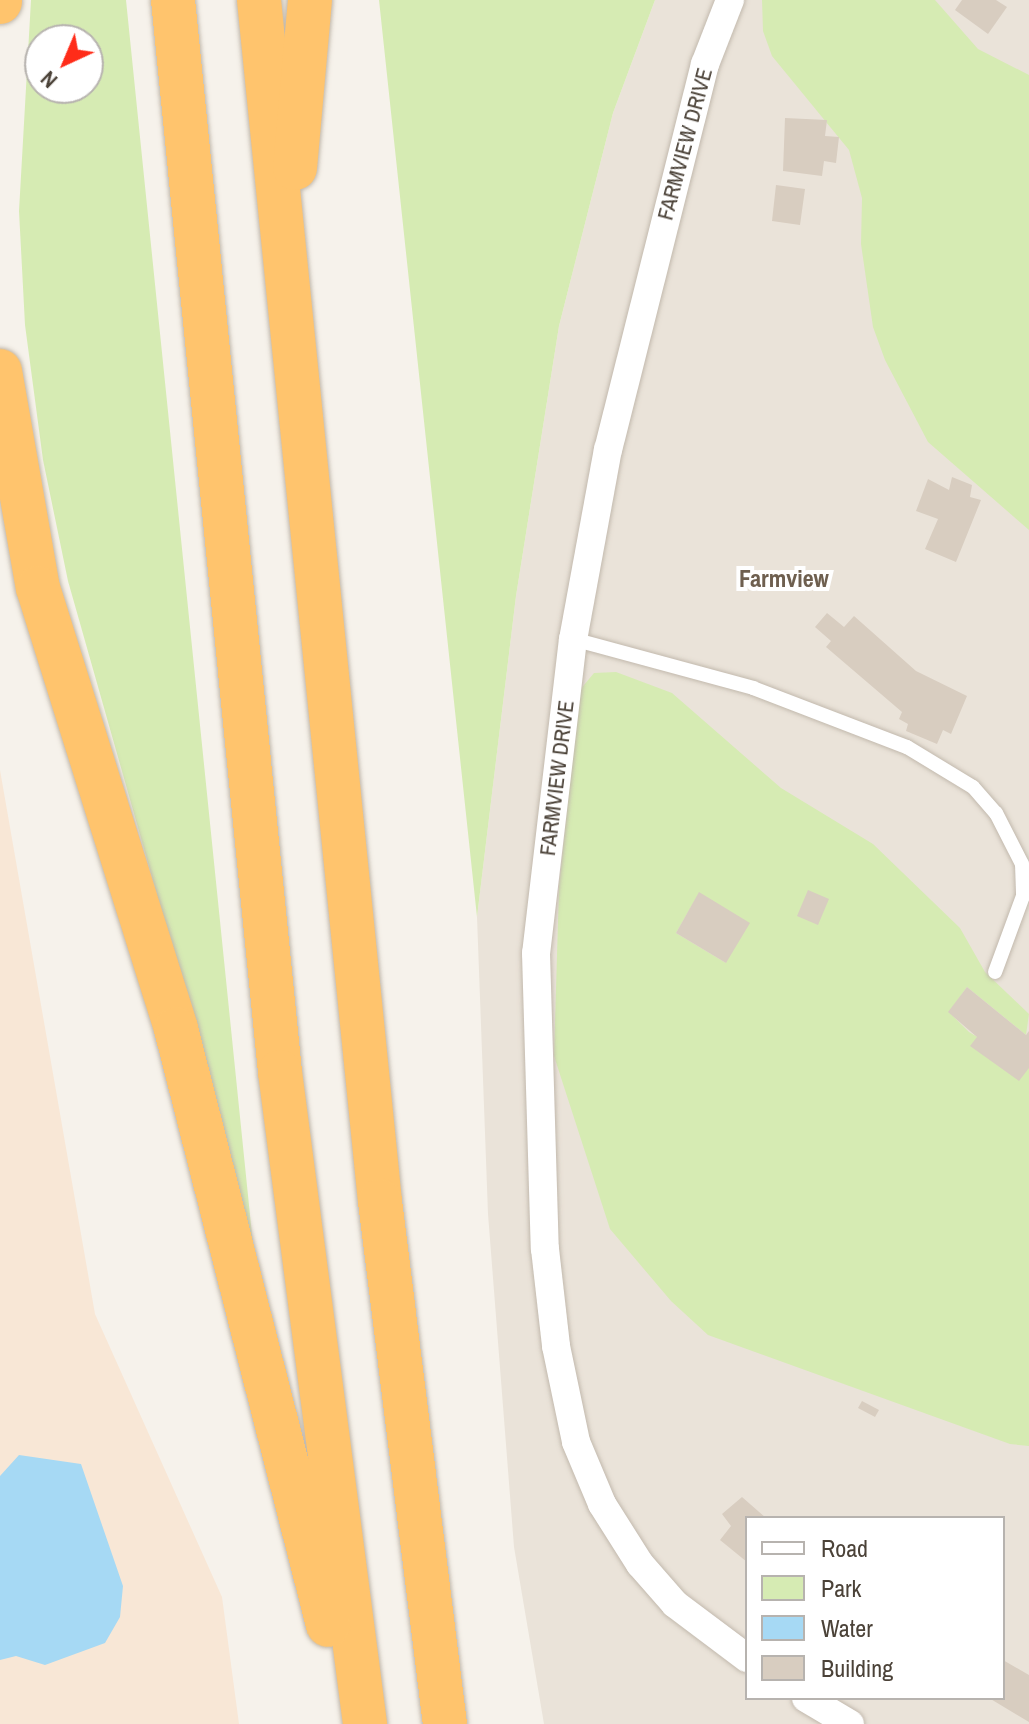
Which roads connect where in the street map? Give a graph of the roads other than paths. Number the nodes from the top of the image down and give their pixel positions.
1 (173, 0) edge
2 (259, 0) edge
3 (310, 0) edge
4 (730, 0) edge
5 (282, 232) junction
6 (0, 371) edge
7 (573, 639) junction
8 (995, 972) dead end
9 (745, 1656) edge
10 (809, 1700) edge
11 (354, 1724) edge
12 (365, 1724) edge
13 (445, 1724) edge
14 (850, 1724) edge

1 - 12 highway
2 - 5 highway
3 - 5 highway
4 - 7 street, FARMVIEW DRIVE
5 - 13 highway
6 - 11 highway
7 - 8 lane
7 - 9 street, FARMVIEW DRIVE
10 - 14 street

